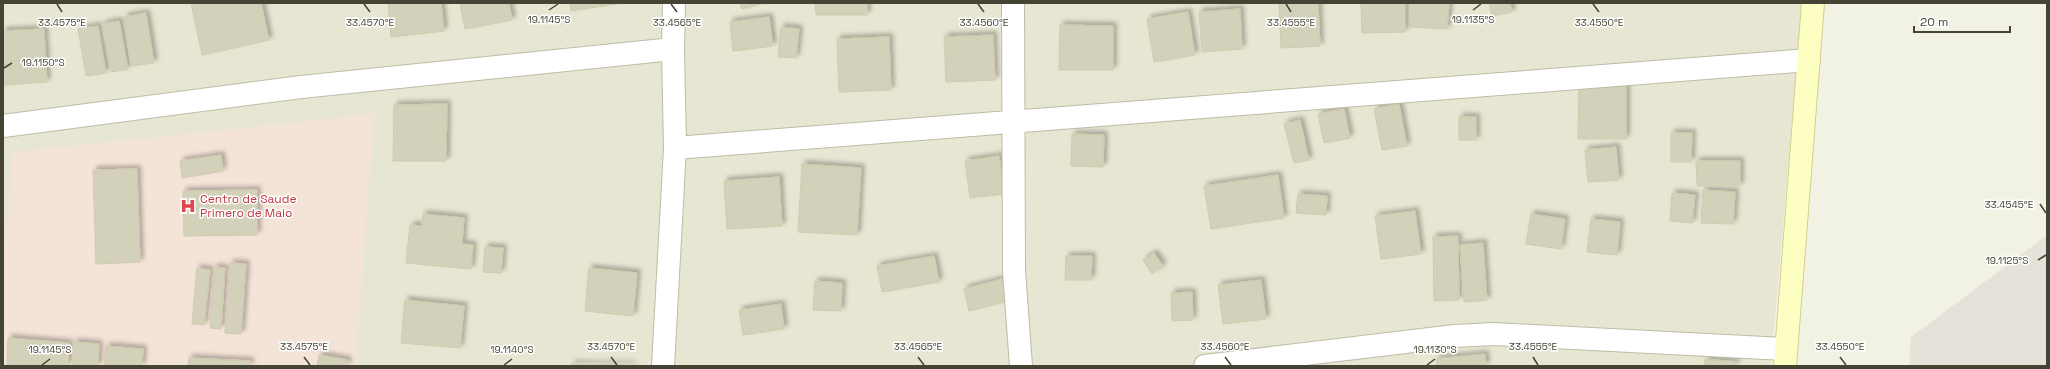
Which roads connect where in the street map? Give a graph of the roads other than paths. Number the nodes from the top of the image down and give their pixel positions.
1 (674, 3) edge
2 (1013, 3) edge
3 (1813, 3) edge
4 (672, 49) junction
5 (1809, 60) junction
6 (1014, 121) junction
7 (3, 126) edge
8 (675, 148) junction
9 (1785, 357) edge
10 (663, 366) edge
11 (1021, 366) edge
12 (1205, 366) edge

1 - 4 street
2 - 6 street
3 - 5 street
4 - 7 street
4 - 8 street
5 - 6 street
5 - 9 street
6 - 8 street
6 - 11 street
8 - 10 street
9 - 12 street

